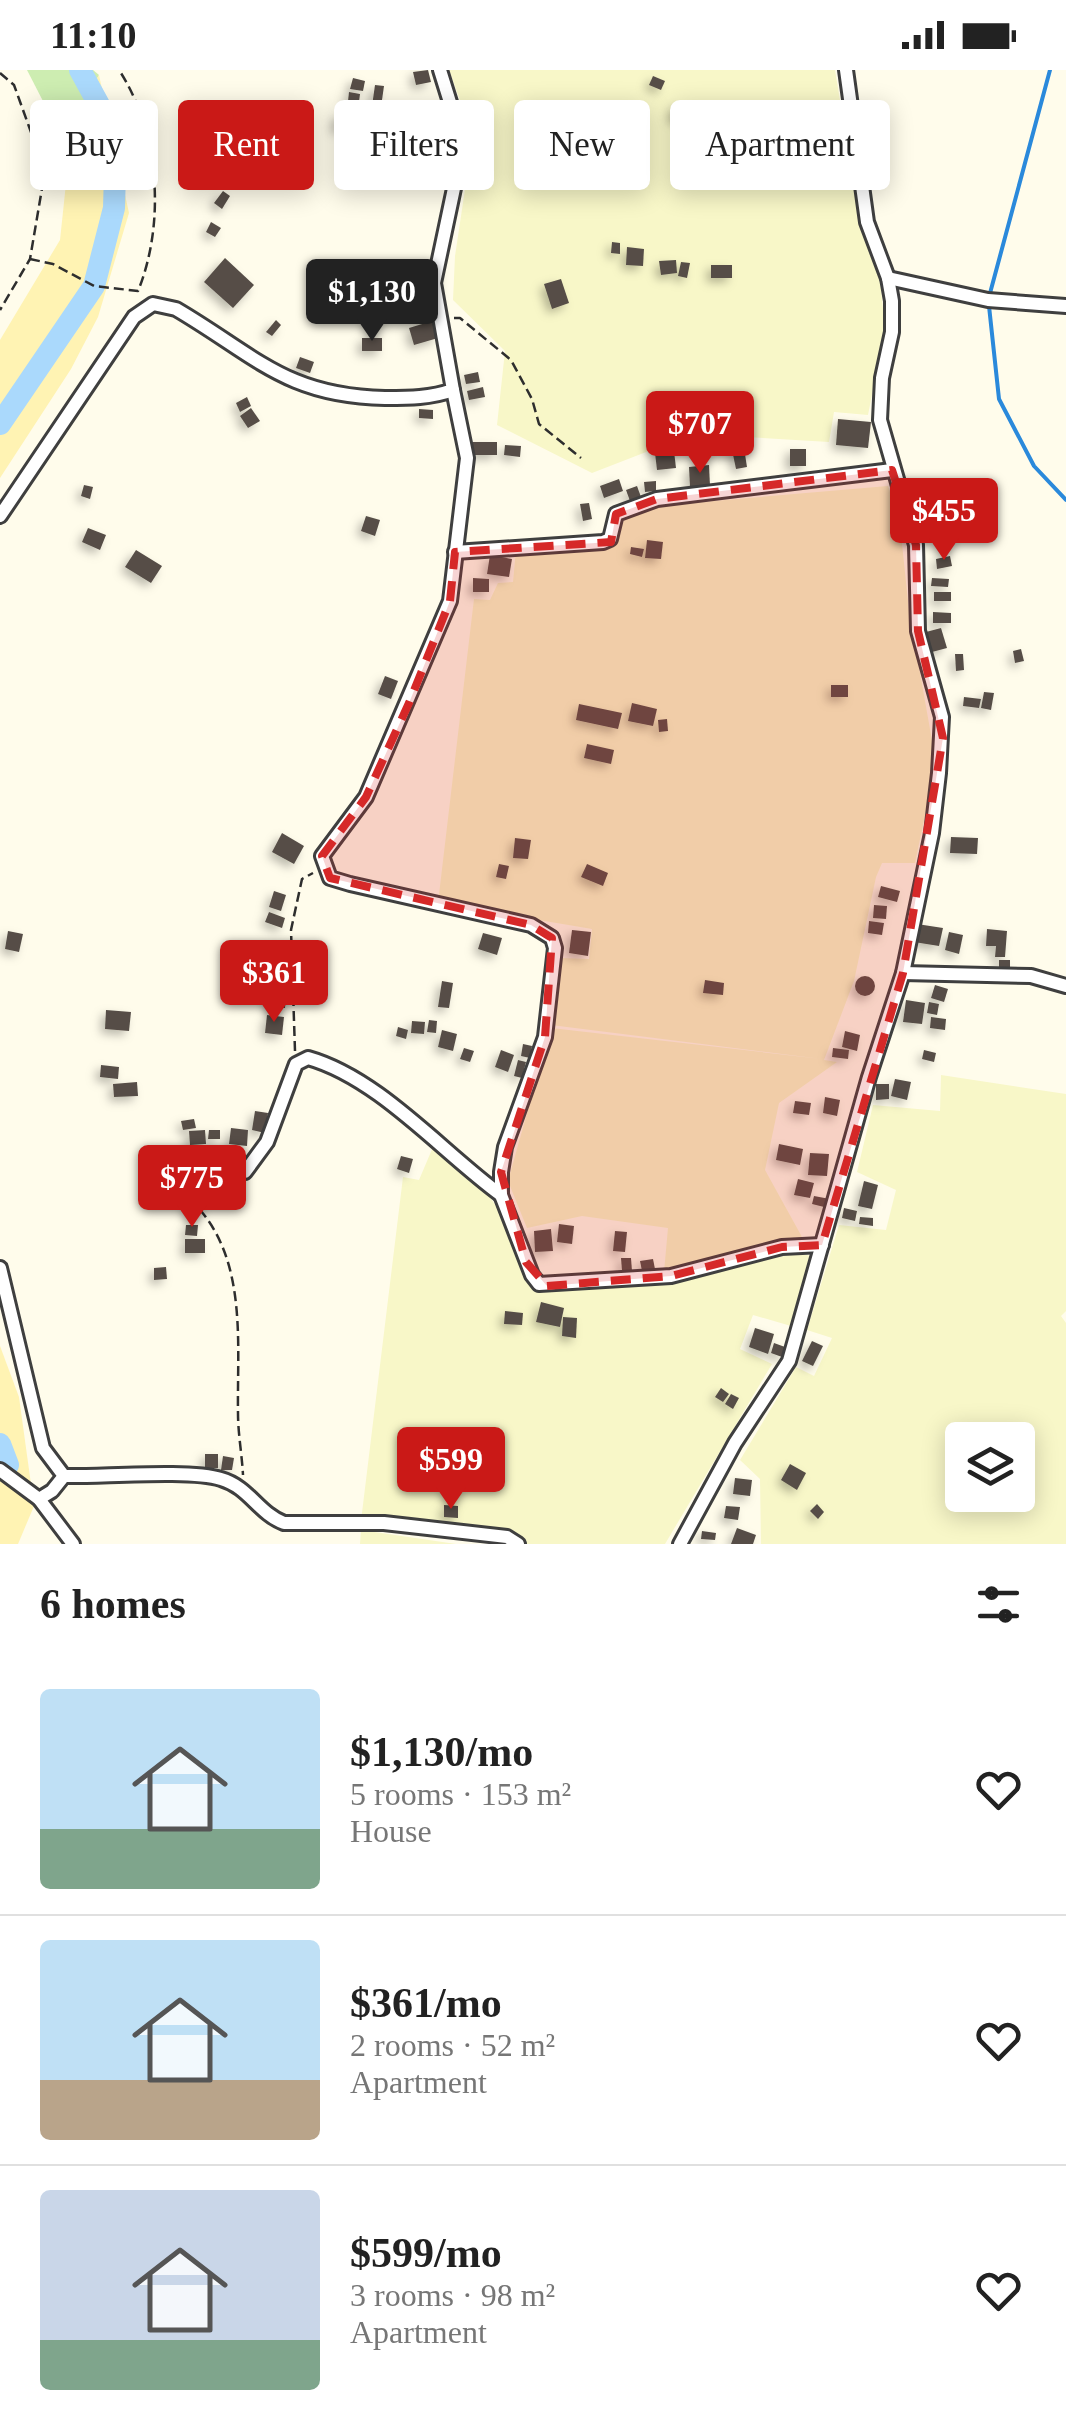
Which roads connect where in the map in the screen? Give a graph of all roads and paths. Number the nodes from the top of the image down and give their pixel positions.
1 (119, 70) edge
2 (440, 70) edge
3 (846, 70) edge
4 (0, 72) edge
5 (30, 259) junction
6 (888, 278) junction
7 (1066, 306) edge
8 (0, 310) edge
9 (443, 320) junction
10 (453, 390) junction
11 (581, 458) dead end
12 (892, 470) junction
13 (0, 516) edge
14 (456, 552) junction
15 (323, 868) junction
16 (903, 973) junction
17 (1066, 986) edge
18 (296, 1064) junction
19 (213, 1173) joint
20 (502, 1195) junction
21 (822, 1245) junction
22 (0, 1268) edge
23 (0, 1470) edge
24 (64, 1476) junction
25 (244, 1491) junction
26 (40, 1499) junction
27 (74, 1544) edge
28 (518, 1544) edge
29 (680, 1544) edge

1 - 5 path
2 - 9 street
3 - 6 street
4 - 5 path
5 - 8 path
6 - 7 street
6 - 12 street
9 - 10 street
9 - 11 path
10 - 13 street
10 - 14 street
12 - 14 street
12 - 16 street
14 - 15 street
15 - 18 path
15 - 20 street
16 - 17 street
16 - 21 street
18 - 19 street
18 - 20 street
19 - 25 path
20 - 21 street
21 - 29 street
22 - 24 street
23 - 26 street
24 - 25 street
24 - 26 street
25 - 28 street
26 - 27 street

